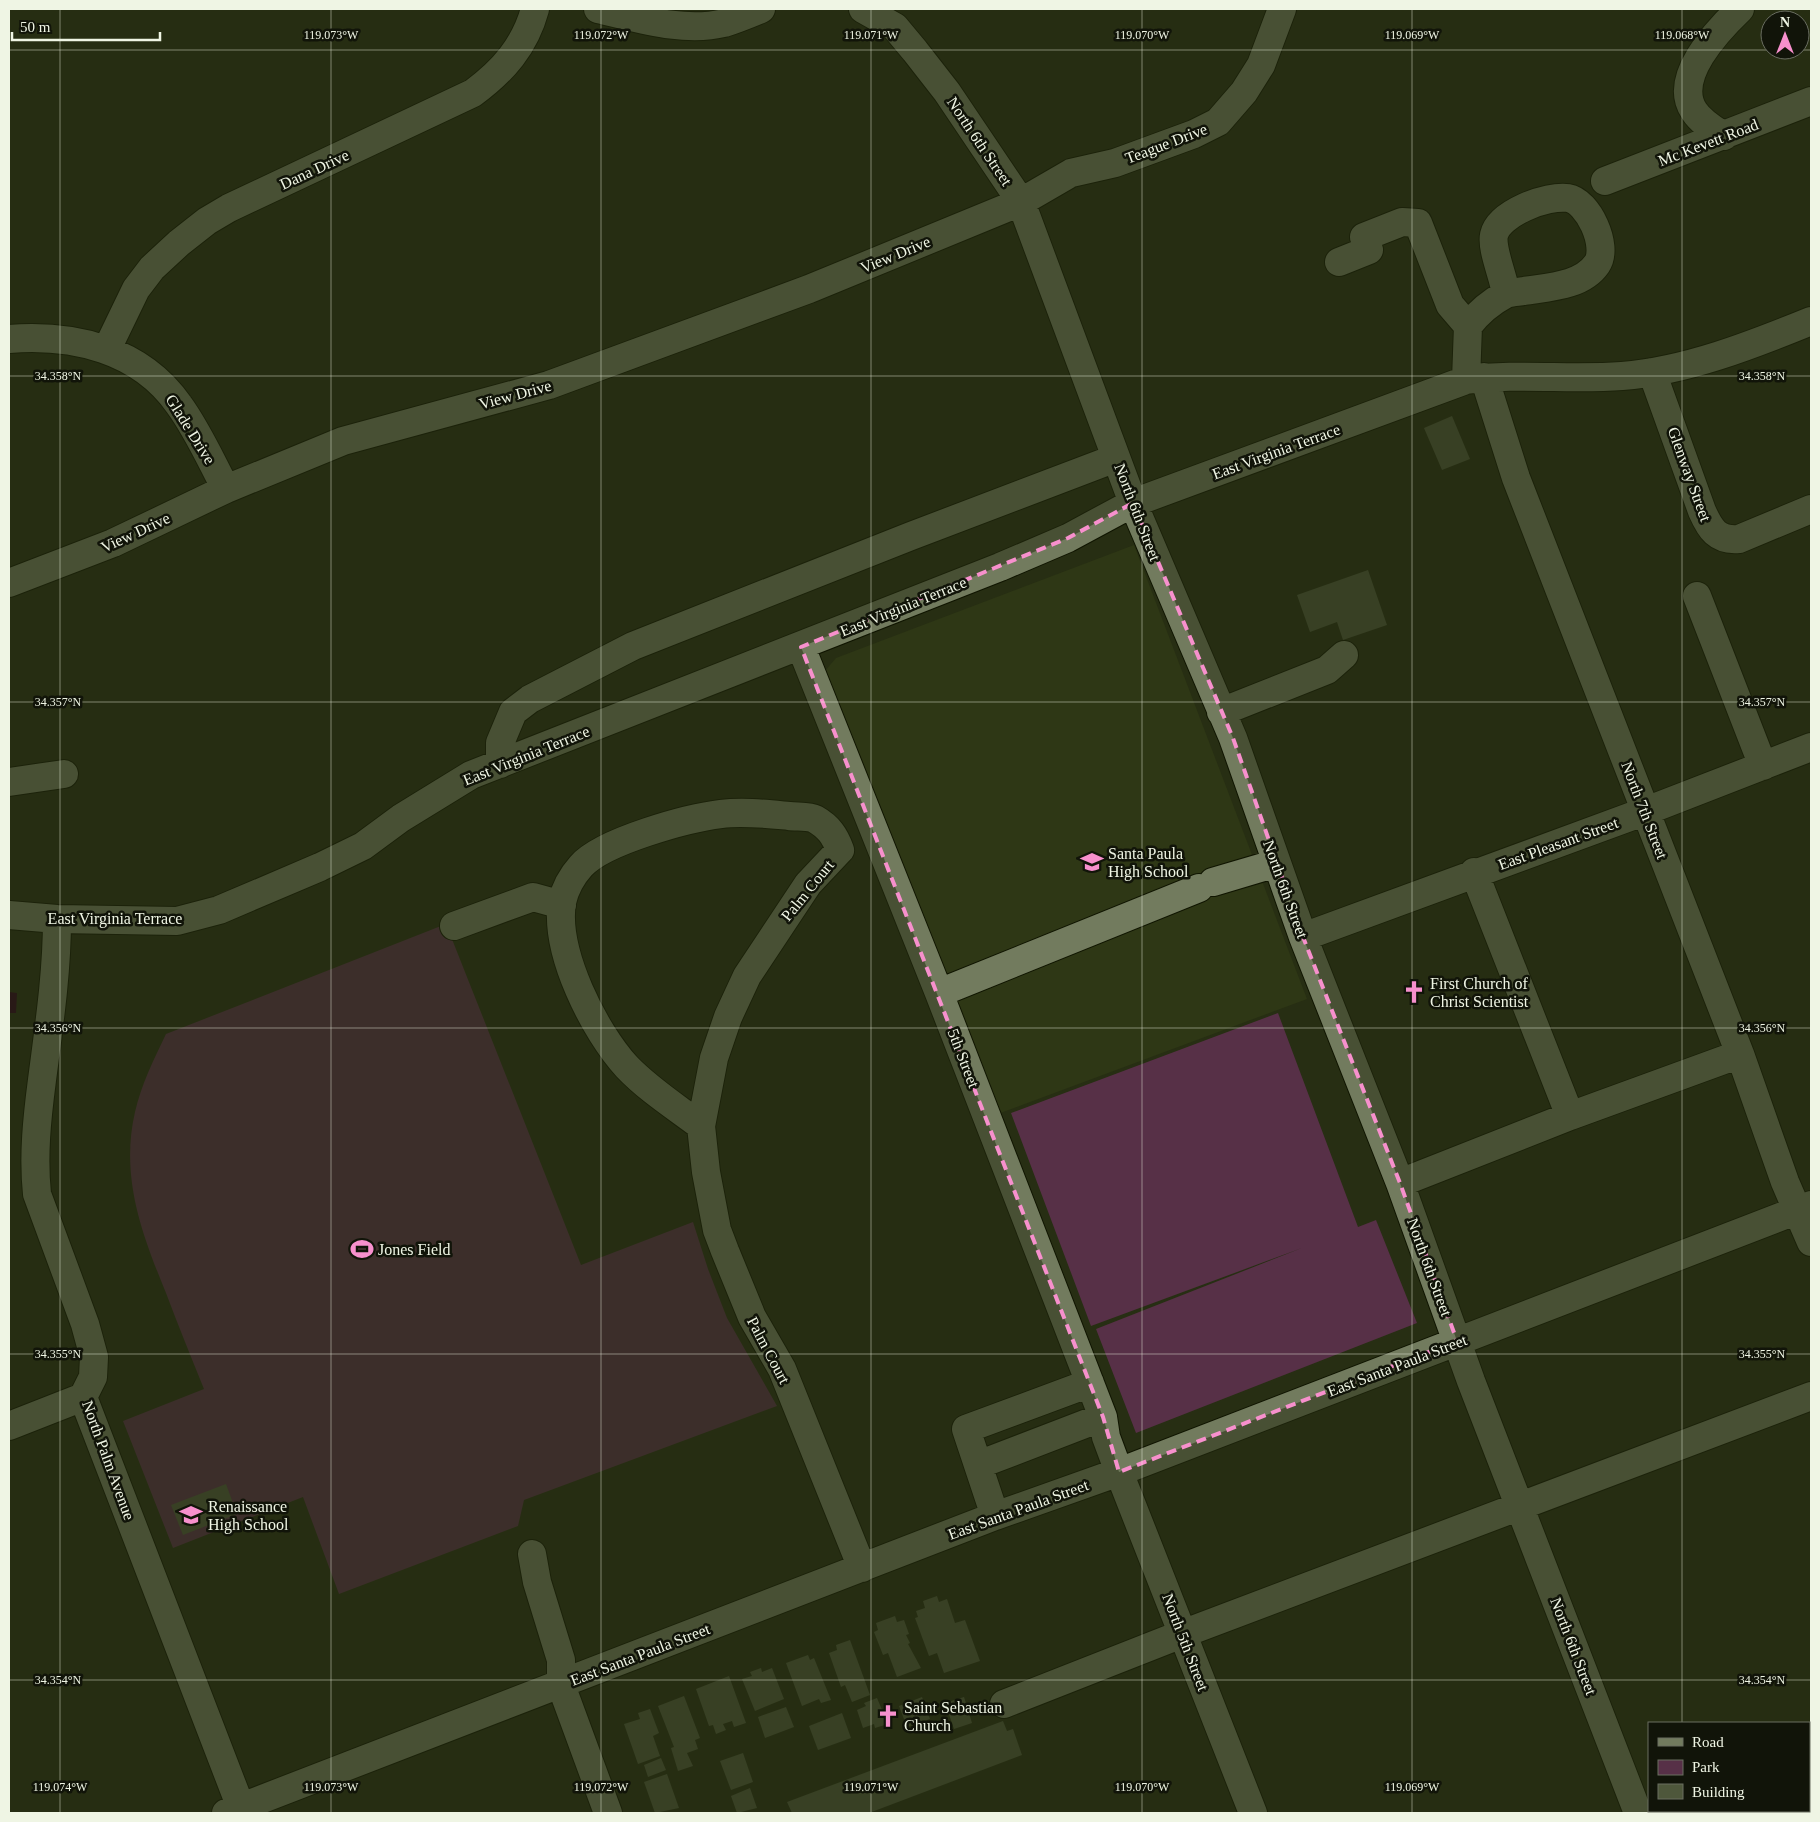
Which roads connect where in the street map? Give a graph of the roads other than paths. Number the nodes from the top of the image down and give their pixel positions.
1 (535, 9) edge
2 (598, 9) edge
3 (761, 9) edge
4 (863, 9) edge
5 (1282, 9) edge
6 (1740, 9) edge
7 (1811, 101) edge
8 (1724, 136) junction
9 (1605, 181) dead end
10 (1021, 202) junction
11 (1339, 262) dead end
12 (1506, 294) dead end
13 (1811, 321) edge
14 (1468, 326) junction
15 (9, 338) edge
16 (107, 349) junction
17 (1652, 372) junction
18 (1475, 378) junction
19 (1116, 458) junction
20 (226, 489) junction
21 (1133, 503) junction
22 (1811, 509) edge
23 (9, 583) edge
24 (1697, 596) dead end
25 (801, 647) junction
26 (1344, 655) dead end
27 (1221, 712) junction
28 (1811, 746) edge
29 (500, 764) junction
30 (1763, 766) junction
31 (64, 774) dead end
32 (9, 782) edge
33 (1646, 811) junction
34 (1277, 863) junction
35 (1474, 872) junction
36 (562, 904) junction
37 (9, 915) edge
38 (57, 919) junction
39 (454, 926) dead end
40 (1303, 936) junction
41 (939, 993) junction
42 (1740, 1054) junction
43 (1570, 1116) junction
44 (701, 1126) junction
45 (1400, 1183) junction
46 (1804, 1208) edge
47 (1811, 1242) edge
48 (1457, 1341) junction
49 (1090, 1384) junction
50 (1811, 1396) edge
51 (83, 1397) junction
52 (1103, 1417) junction
53 (9, 1426) edge
54 (978, 1465) junction
55 (1119, 1472) junction
56 (1522, 1507) junction
57 (995, 1516) junction
58 (532, 1554) dead end
59 (862, 1568) junction
60 (1182, 1634) junction
61 (561, 1685) junction
62 (1004, 1704) dead end
63 (236, 1811) edge
64 (608, 1813) edge
65 (1253, 1813) edge
66 (1638, 1813) edge

1 - 16 street, Dana Drive
2 - 3 street
4 - 10 street, North 6th Street
5 - 10 street, Teague Drive
6 - 8 street
7 - 8 street, Mc Kevett Road
8 - 9 street, Mc Kevett Road
10 - 19 street, North 6th Street
10 - 20 street, View Drive
11 - 14 street
12 - 14 street
13 - 17 street, East Virginia Terrace
14 - 18 street, North 7th Street
15 - 16 street, Glade Drive
16 - 20 street, Glade Drive
17 - 18 street, East Virginia Terrace
17 - 22 street, Glenway Street
18 - 21 street, East Virginia Terrace
18 - 33 street, North 7th Street
19 - 21 street, North 6th Street
19 - 29 street
20 - 23 street, View Drive
21 - 25 street, East Virginia Terrace
21 - 27 street, North 6th Street
24 - 30 street
25 - 29 street, East Virginia Terrace
25 - 41 street, 5th Street
26 - 27 street
27 - 34 street, North 6th Street
28 - 30 street, East Pleasant Street
29 - 38 street, East Virginia Terrace
30 - 33 street, East Pleasant Street
31 - 32 street
33 - 35 street, East Pleasant Street
33 - 42 street, North 7th Street
34 - 40 street, North 6th Street
34 - 41 street
35 - 40 street, East Pleasant Street
35 - 43 street
36 - 39 street
36 - 44 street, Palm Court
36 - 44 street, Palm Court
37 - 38 street, East Virginia Terrace
38 - 51 street, North Palm Avenue
40 - 45 street, North 6th Street
41 - 49 street, 5th Street
42 - 43 street
42 - 46 street, North 7th Street
43 - 45 street
44 - 59 street, Palm Court
45 - 48 street, North 6th Street
46 - 47 street, North 7th Street
46 - 48 street, East Santa Paula Street
48 - 55 street, East Santa Paula Street
48 - 56 street, North 6th Street
49 - 52 street, 5th Street
49 - 54 street
50 - 56 street
51 - 53 street
51 - 63 street, North Palm Avenue
52 - 54 street
52 - 55 street, 5th Street
54 - 57 street
55 - 57 street, East Santa Paula Street
55 - 60 street, North 5th Street
56 - 60 street
56 - 66 street, North 6th Street
57 - 59 street, East Santa Paula Street
58 - 61 street
59 - 61 street, East Santa Paula Street
60 - 62 street
60 - 65 street, North 5th Street
61 - 63 street, East Santa Paula Street
61 - 64 street

